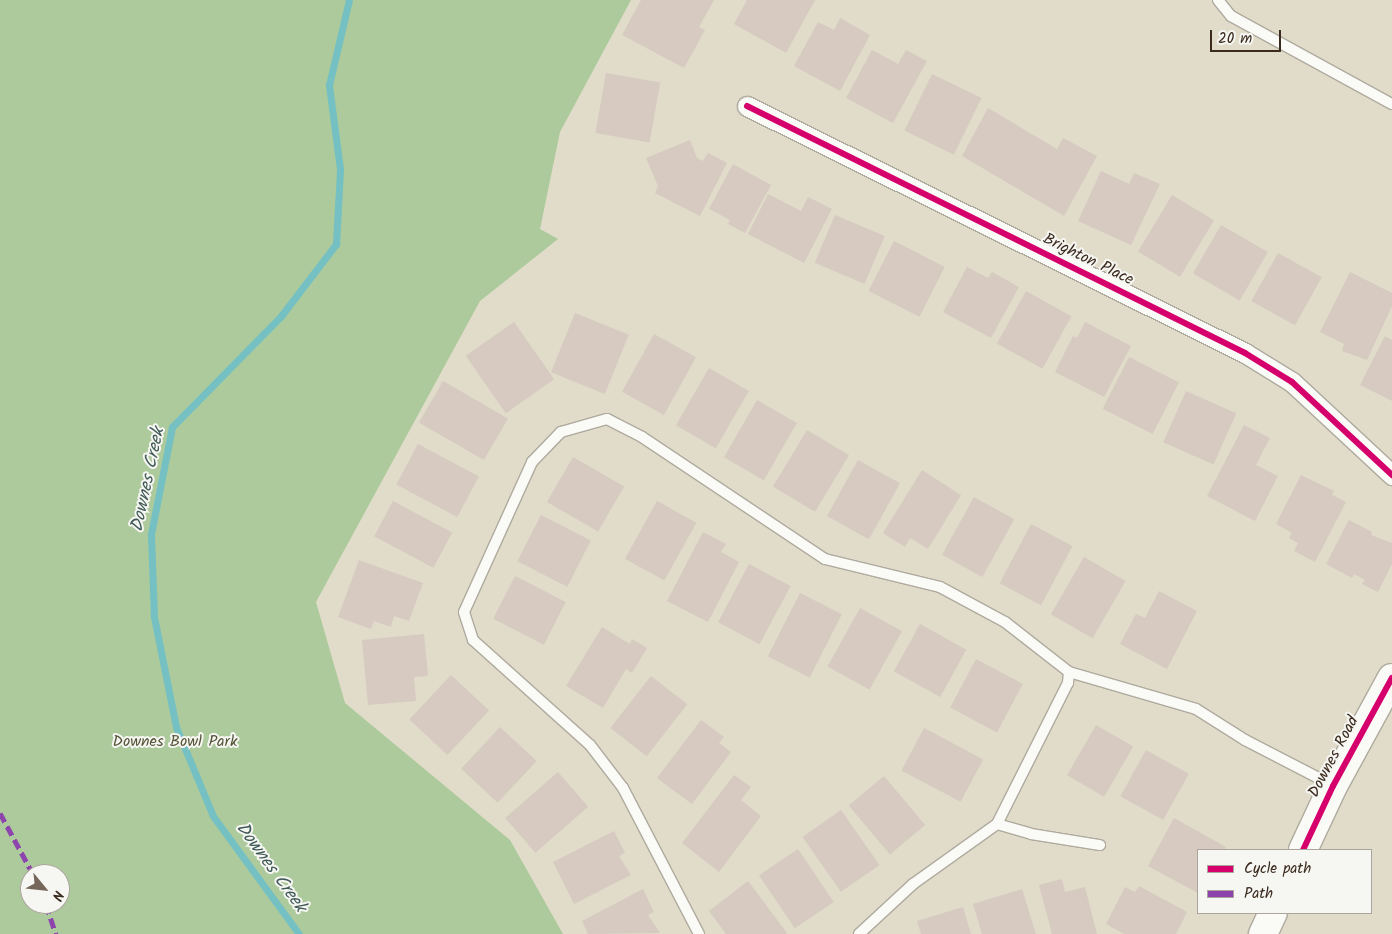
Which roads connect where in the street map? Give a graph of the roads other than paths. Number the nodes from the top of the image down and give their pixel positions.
1 (1218, 0) edge
2 (1392, 104) edge
3 (747, 106) dead end
4 (1392, 475) edge
5 (1069, 672) junction
6 (1392, 678) edge
7 (1333, 786) junction
8 (997, 824) junction
9 (1100, 845) dead end
10 (1302, 849) edge
11 (1273, 914) edge
12 (699, 934) edge
13 (859, 934) edge
14 (1263, 934) edge

1 - 2 lane
3 - 4 street, Brighton Place
5 - 7 lane
5 - 8 lane
5 - 12 lane
6 - 7 main road, Downes Road
7 - 10 main road, Downes Road
8 - 9 lane
8 - 13 lane
11 - 14 main road

